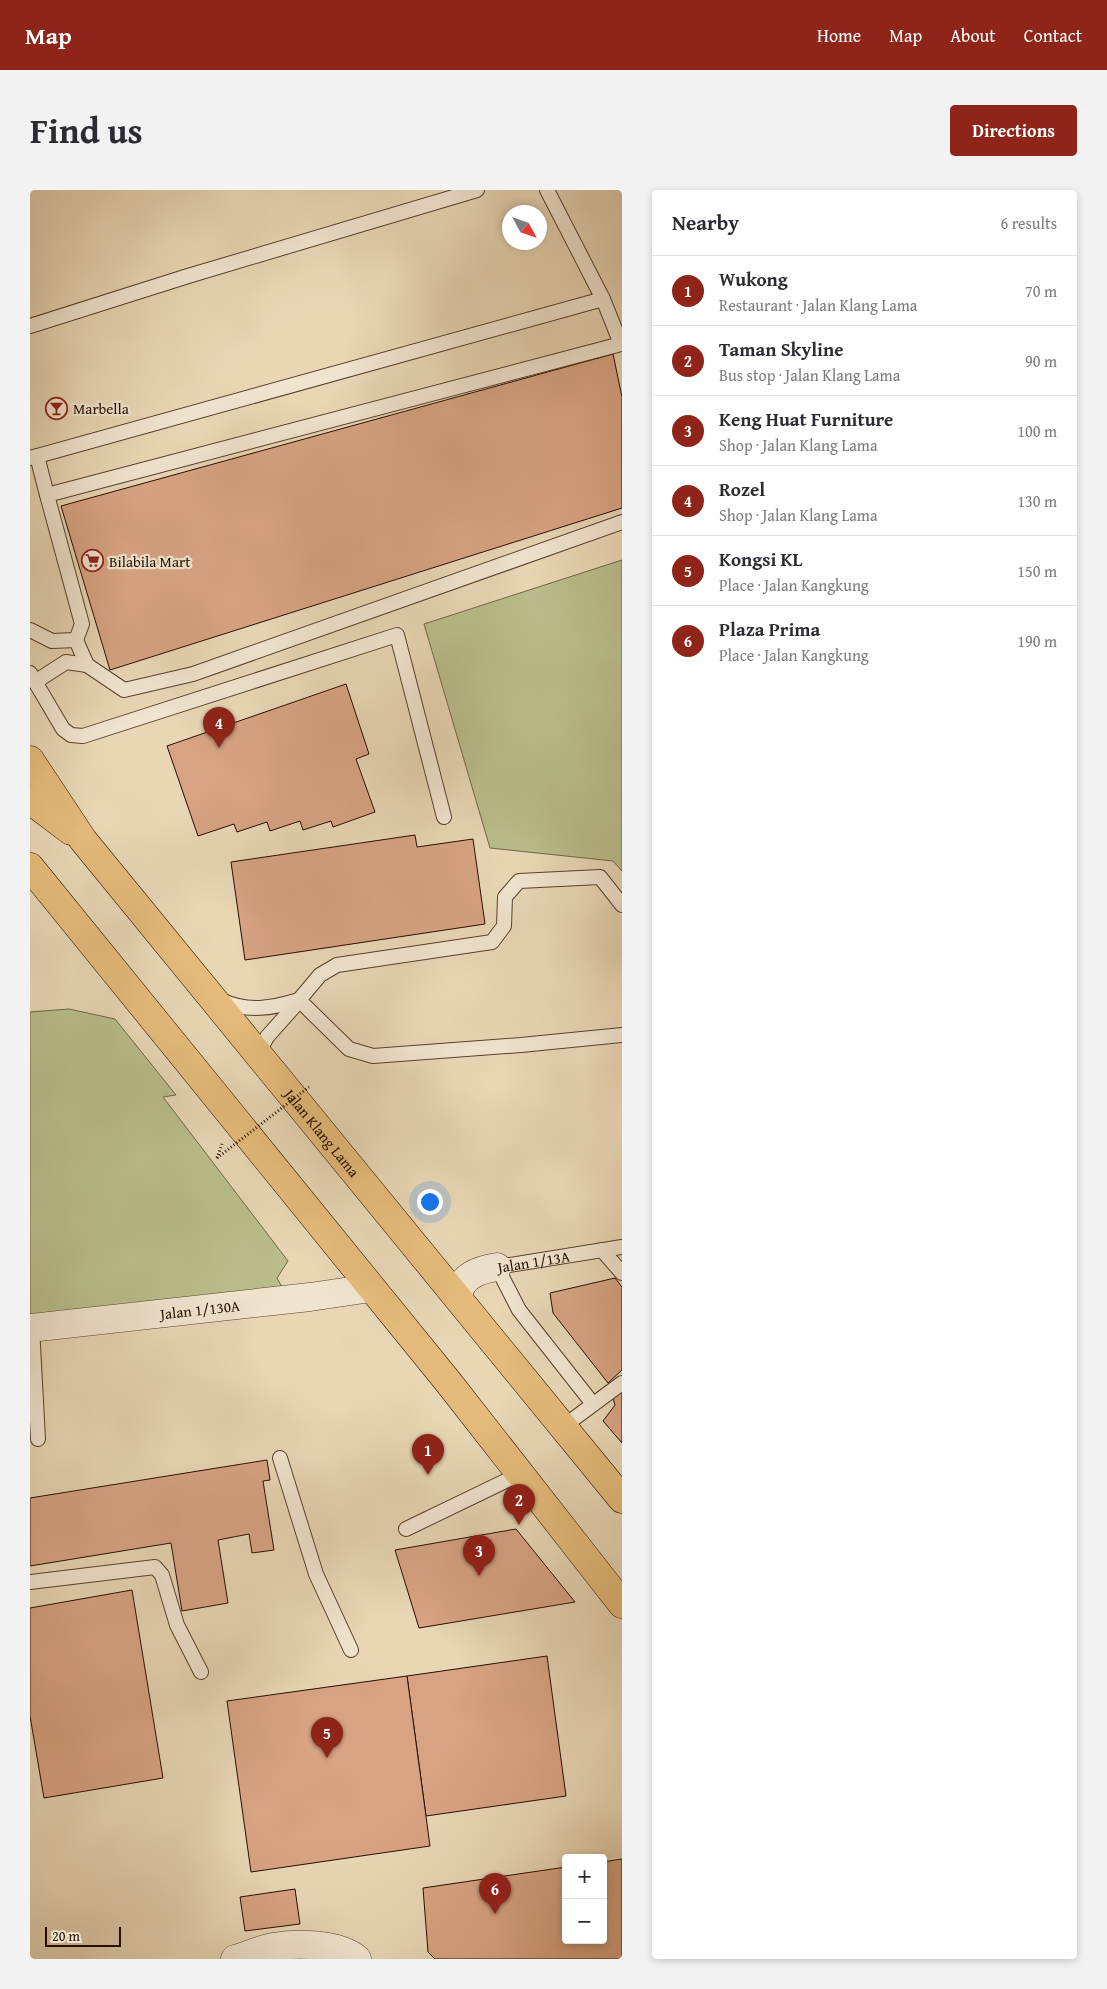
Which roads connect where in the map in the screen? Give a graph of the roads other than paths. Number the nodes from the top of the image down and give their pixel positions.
1 (477, 190) edge
2 (547, 190) edge
3 (604, 299) junction
4 (30, 326) edge
5 (622, 345) edge
6 (34, 456) edge
7 (47, 496) junction
8 (622, 522) edge
9 (30, 630) edge
10 (76, 640) junction
11 (87, 665) junction
12 (33, 678) edge
13 (30, 760) edge
14 (30, 800) edge
15 (444, 818) dead end
16 (83, 840) junction
17 (35, 880) edge
18 (622, 905) edge
19 (210, 994) junction
20 (299, 1000) junction
21 (622, 1035) edge
22 (265, 1061) junction
23 (622, 1247) edge
24 (602, 1250) junction
25 (497, 1267) junction
26 (622, 1273) edge
27 (371, 1288) junction
28 (458, 1296) junction
29 (31, 1328) edge
30 (622, 1383) edge
31 (593, 1404) junction
32 (564, 1426) junction
33 (38, 1439) dead end
34 (280, 1458) dead end
35 (520, 1474) junction
36 (622, 1499) edge
37 (406, 1529) dead end
38 (30, 1582) edge
39 (622, 1604) edge
40 (351, 1650) dead end
41 (201, 1672) dead end
42 (235, 1959) edge
43 (357, 1959) edge

1 - 4 lane
2 - 3 lane
3 - 5 lane
3 - 6 lane
5 - 7 lane
6 - 7 lane
7 - 10 lane
8 - 11 lane
9 - 10 lane
10 - 11 lane
11 - 12 lane
12 - 15 lane
13 - 16 main road, Jalan Klang Lama
14 - 16 main road
16 - 19 main road, Jalan Klang Lama
17 - 27 main road
18 - 20 lane
19 - 20 lane
19 - 22 main road, Jalan Klang Lama
20 - 21 lane
20 - 22 lane
22 - 28 main road, Jalan Klang Lama
23 - 24 lane, Jalan 1/13A
24 - 25 lane, Jalan 1/13A
24 - 26 lane
25 - 28 street, Jalan 1/13A
25 - 31 lane
27 - 29 street, Jalan 1/130A
27 - 35 main road
28 - 32 main road, Jalan Klang Lama
29 - 33 lane
30 - 31 lane
31 - 32 lane
32 - 36 main road, Jalan Klang Lama
34 - 40 lane
35 - 37 lane
35 - 39 main road
38 - 41 lane
42 - 43 street

